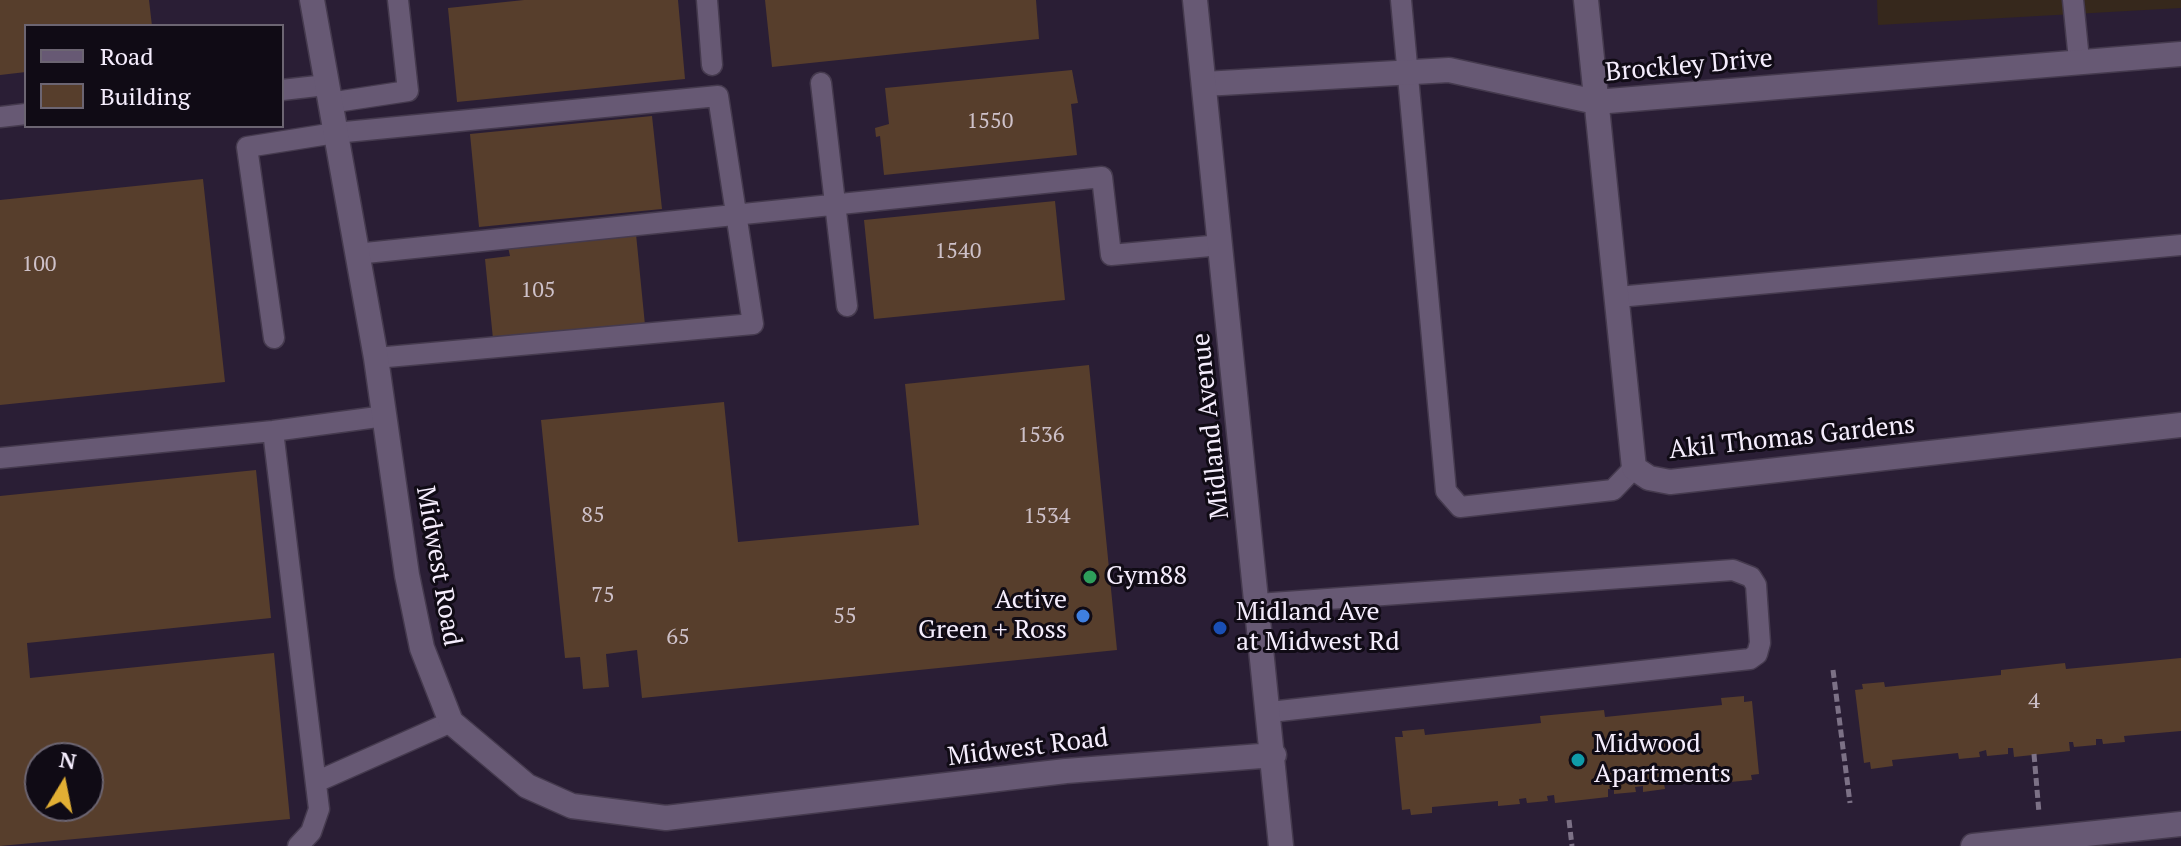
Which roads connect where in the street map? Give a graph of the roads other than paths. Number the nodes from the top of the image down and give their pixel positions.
1 (312, 0) edge
2 (398, 0) edge
3 (707, 0) edge
4 (1195, 0) edge
5 (1401, 0) edge
6 (1586, 0) edge
7 (2073, 0) edge
8 (2181, 54) edge
9 (2079, 60) junction
10 (712, 65) dead end
11 (1407, 71) junction
12 (821, 83) dead end
13 (1204, 84) junction
14 (284, 90) edge
15 (327, 94) junction
16 (1596, 102) junction
17 (24, 114) edge
18 (0, 117) edge
19 (335, 133) junction
20 (834, 206) junction
21 (738, 216) junction
22 (1221, 245) junction
23 (2181, 245) edge
24 (356, 254) junction
25 (1618, 297) junction
26 (847, 306) dead end
27 (274, 338) dead end
28 (376, 358) junction
29 (385, 416) junction
30 (2181, 425) edge
31 (273, 431) junction
32 (0, 458) edge
33 (1634, 468) junction
34 (1258, 604) junction
35 (1270, 712) junction
36 (451, 722) junction
37 (1274, 755) junction
38 (316, 782) junction
39 (2181, 824) edge
40 (298, 846) edge
41 (1281, 846) edge
42 (1973, 846) edge

1 - 15 street, Midwest Road
2 - 15 lane
3 - 10 lane
4 - 13 street, Midland Avenue
5 - 11 lane
6 - 16 street, Akil Thomas Gardens
7 - 9 lane
8 - 9 street, Brockley Drive
9 - 16 street, Brockley Drive
11 - 13 street, Brockley Drive
11 - 16 street, Brockley Drive
11 - 33 lane
12 - 20 lane
13 - 22 street, Midland Avenue
14 - 15 lane
15 - 19 street, Midwest Road
16 - 25 street, Akil Thomas Gardens
17 - 18 lane
19 - 21 lane
19 - 24 street, Midwest Road
19 - 27 lane
20 - 21 lane
20 - 22 lane
20 - 26 lane
21 - 24 lane
21 - 28 lane
22 - 34 street, Midland Avenue
23 - 25 lane
24 - 28 street, Midwest Road
25 - 33 street, Akil Thomas Gardens
28 - 29 street, Midwest Road
29 - 31 lane
29 - 36 street, Midwest Road
30 - 33 street, Akil Thomas Gardens
31 - 32 lane
31 - 38 lane
34 - 35 street, Midland Avenue
34 - 35 lane
35 - 37 street, Midland Avenue
36 - 37 street, Midwest Road
36 - 38 lane
37 - 41 street, Midland Avenue
38 - 40 lane
39 - 42 street

